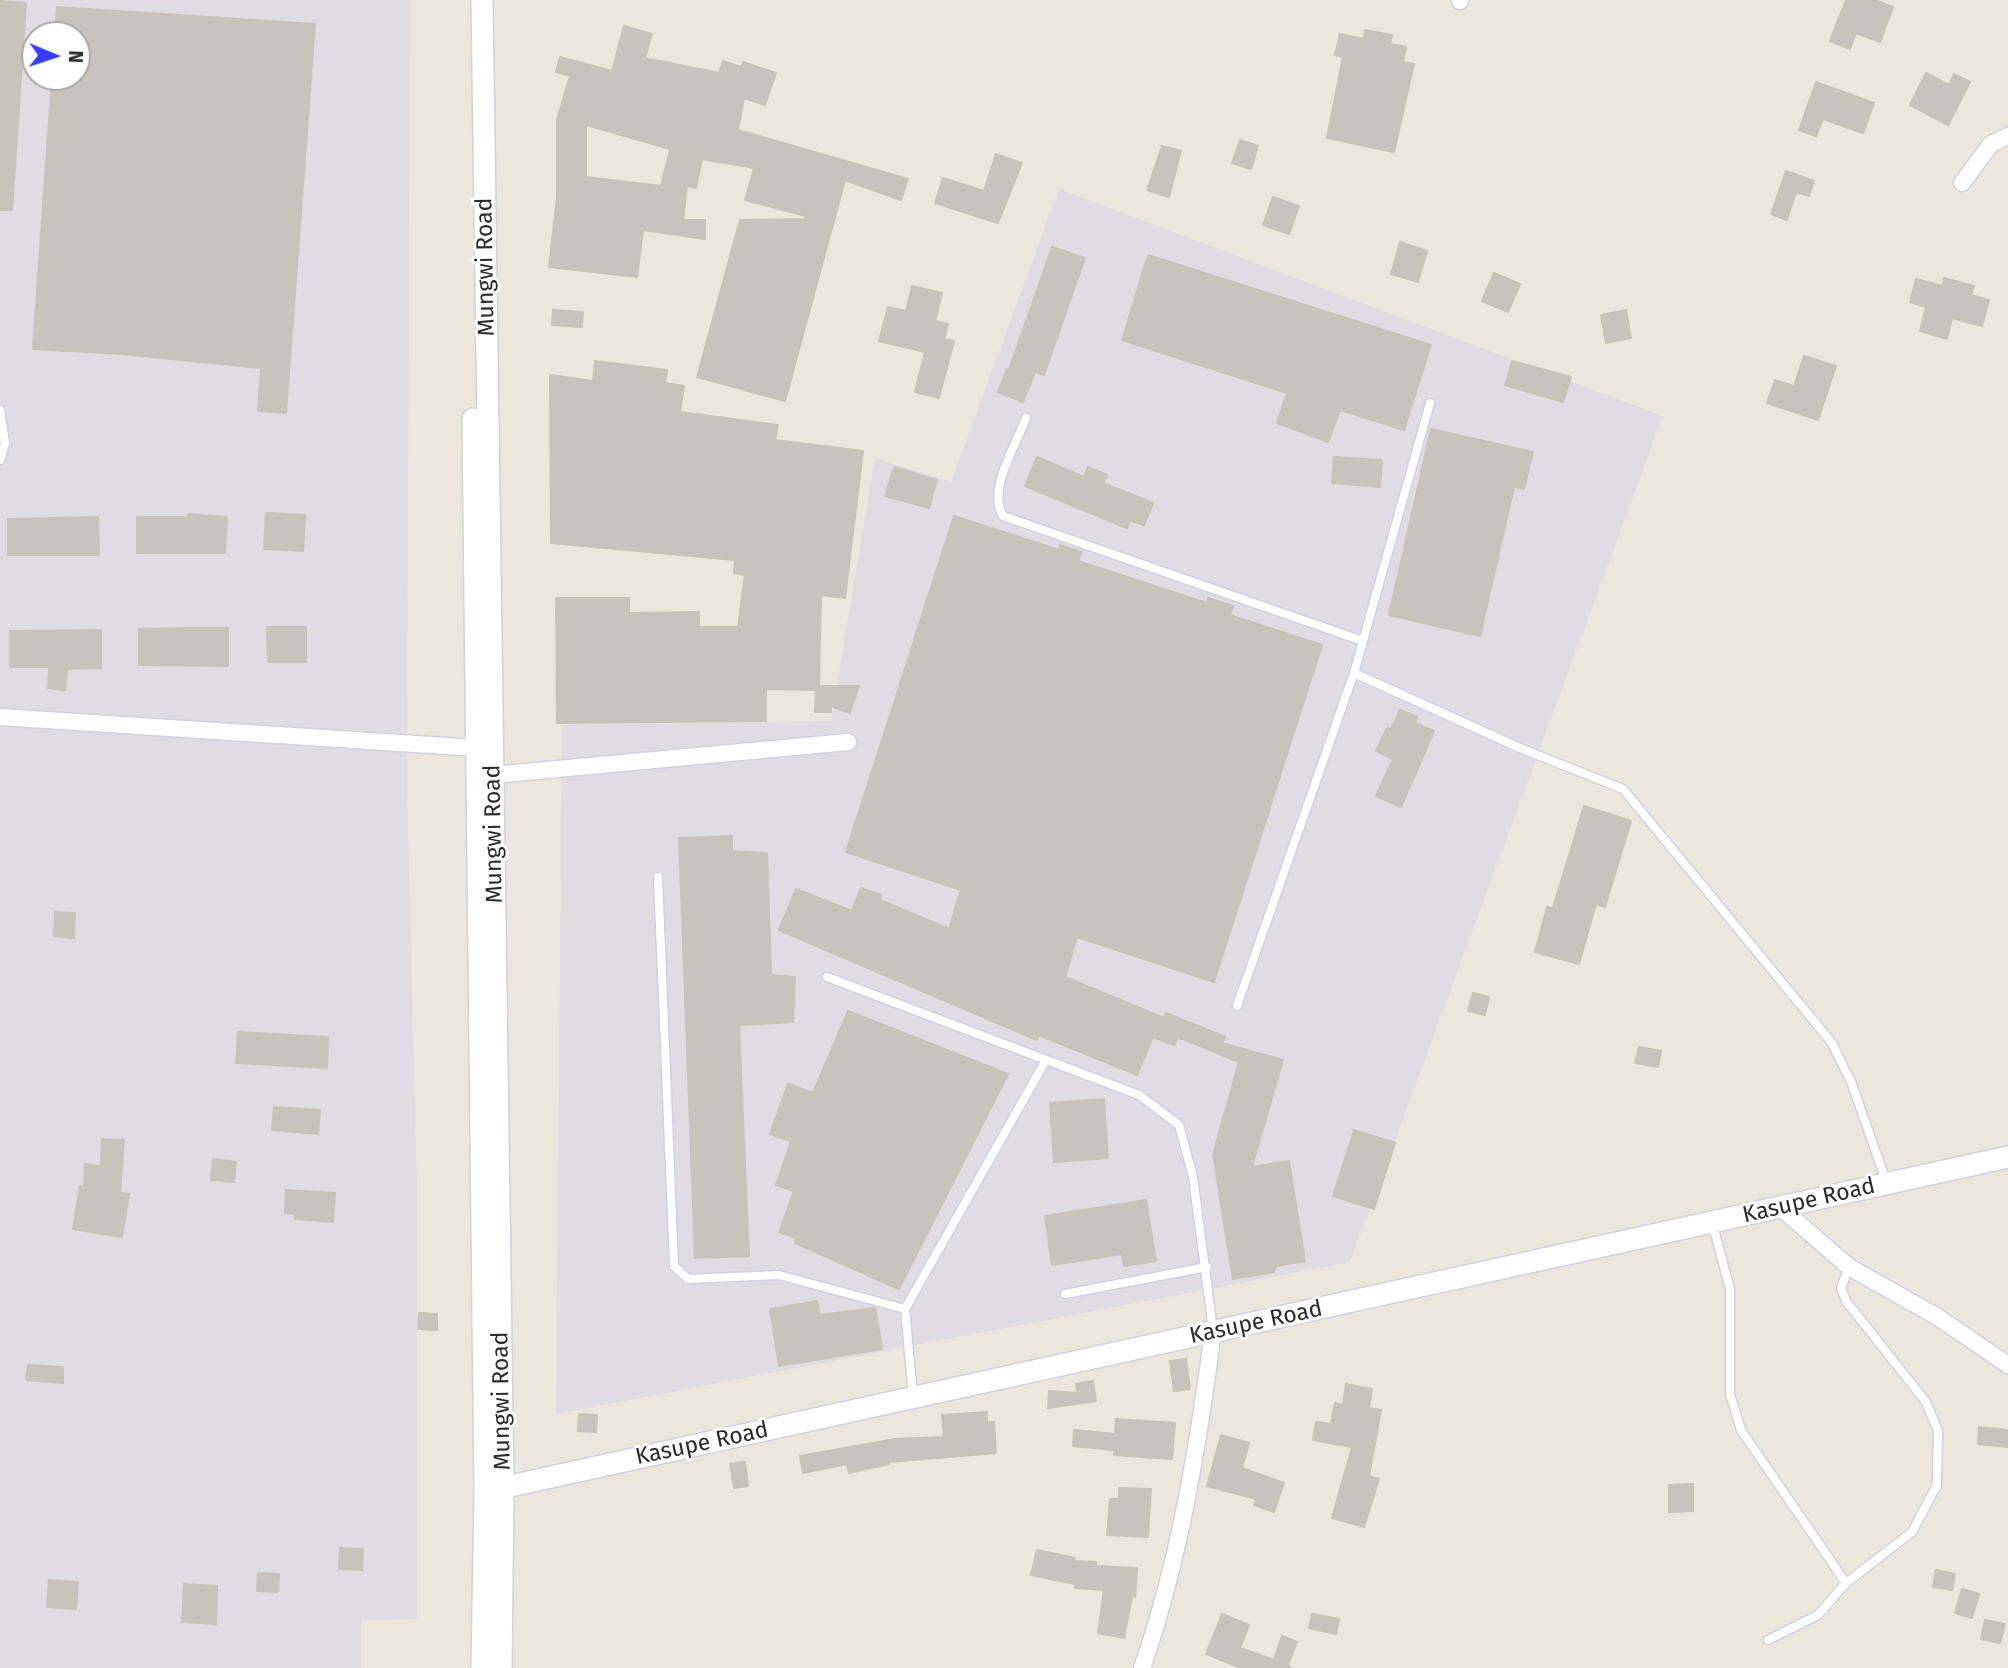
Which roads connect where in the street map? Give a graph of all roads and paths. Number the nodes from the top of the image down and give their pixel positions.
1 (469, 0) edge
2 (482, 0) edge
3 (2008, 136) edge
4 (1962, 183) dead end
5 (1430, 403) dead end
6 (0, 410) edge
7 (1027, 418) dead end
8 (0, 460) edge
9 (1363, 641) junction
10 (1354, 673) junction
11 (0, 717) edge
12 (848, 742) dead end
13 (477, 748) junction
14 (493, 775) junction
15 (659, 877) dead end
16 (827, 978) dead end
17 (1237, 1006) dead end
18 (1046, 1060) junction
19 (2008, 1157) edge
20 (1887, 1183) junction
21 (1780, 1207) junction
22 (1712, 1222) junction
23 (1207, 1266) junction
24 (1849, 1267) junction
25 (1065, 1294) dead end
26 (905, 1309) junction
27 (1213, 1332) junction
28 (2008, 1364) edge
29 (913, 1398) junction
30 (494, 1489) junction
31 (1846, 1583) junction
32 (1768, 1640) dead end
33 (482, 1668) edge
34 (501, 1668) edge
35 (1142, 1668) edge

1 - 13 main road, Mungwi Road
2 - 14 main road, Mungwi Road
3 - 4 street
5 - 9 lane
6 - 8 lane
7 - 9 lane
9 - 10 lane
10 - 17 lane
10 - 20 lane
11 - 13 street
12 - 14 street
13 - 30 main road, Mungwi Road
14 - 30 main road, Mungwi Road
15 - 26 lane
16 - 18 lane
18 - 23 lane
18 - 26 lane
19 - 20 main road, Kasupe Road
20 - 21 main road, Kasupe Road
21 - 22 main road, Kasupe Road
21 - 24 street
22 - 27 main road, Kasupe Road
22 - 31 lane
23 - 25 lane
23 - 27 lane
24 - 28 street
24 - 31 lane
26 - 29 lane
27 - 29 main road, Kasupe Road
27 - 35 street
29 - 30 main road, Kasupe Road
30 - 33 main road, Mungwi Road
30 - 34 main road, Mungwi Road
31 - 32 lane

